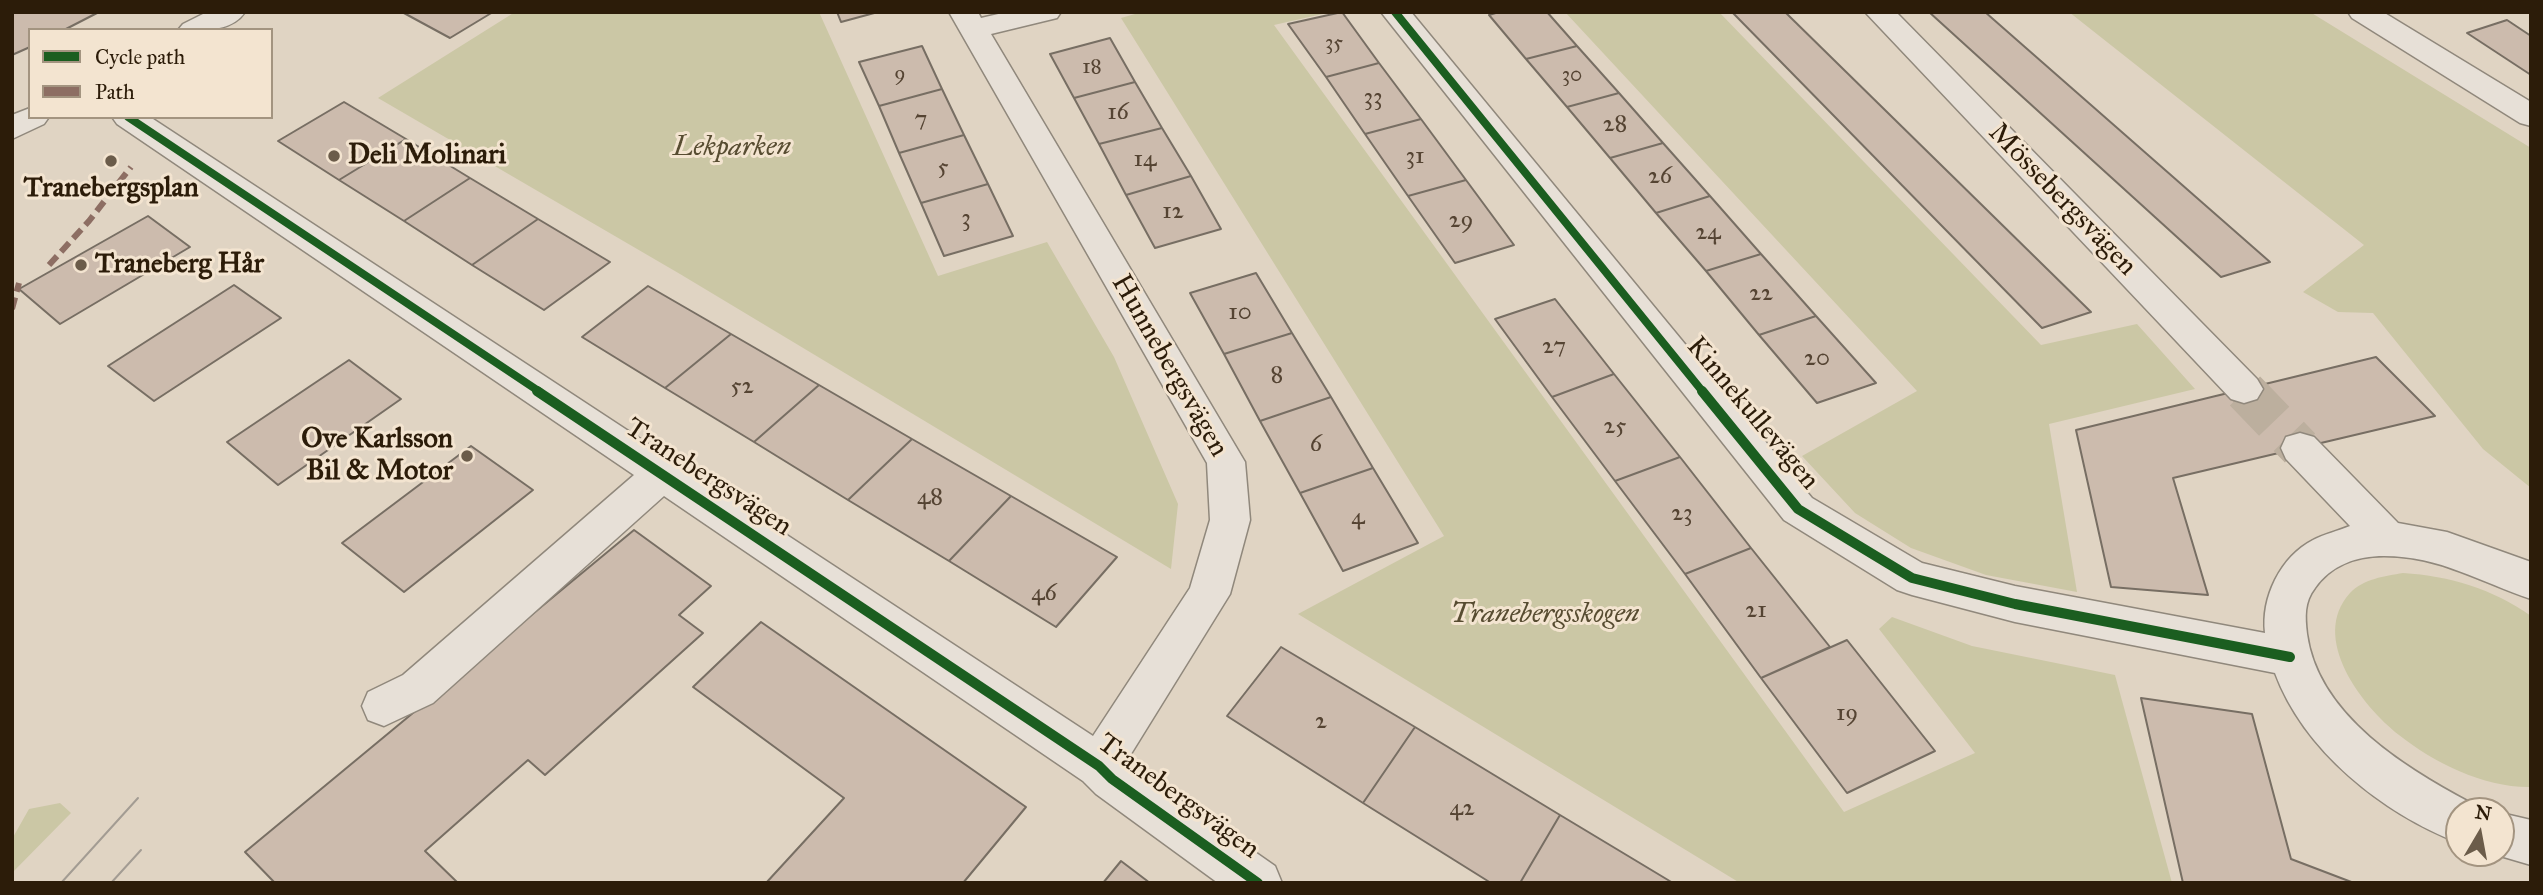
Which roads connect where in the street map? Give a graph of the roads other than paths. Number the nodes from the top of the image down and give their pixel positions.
1 (231, 12) edge
2 (1047, 12) edge
3 (1395, 12) edge
4 (1879, 12) edge
5 (2362, 12) edge
6 (968, 21) edge
7 (197, 28) edge
8 (2531, 116) edge
9 (30, 119) edge
10 (131, 119) edge
11 (12, 129) edge
12 (2244, 389) tunnel mouth
13 (2300, 448) tunnel mouth
14 (662, 474) junction
15 (2387, 539) junction
16 (2531, 582) edge
17 (2290, 657) junction
18 (384, 706) dead end
19 (1099, 766) junction
20 (2445, 814) edge
21 (1258, 883) edge

1 - 7 street
2 - 6 street
3 - 17 street, Kinnekullevägen
4 - 12 street, Mössebergsvägen
5 - 8 street
6 - 19 street, Hunnebergsvägen
9 - 11 street
10 - 14 street, Tranebergsvägen
13 - 15 street
14 - 18 street
14 - 19 street, Tranebergsvägen
15 - 16 street
15 - 17 street
17 - 20 street
19 - 21 street, Tranebergsvägen

